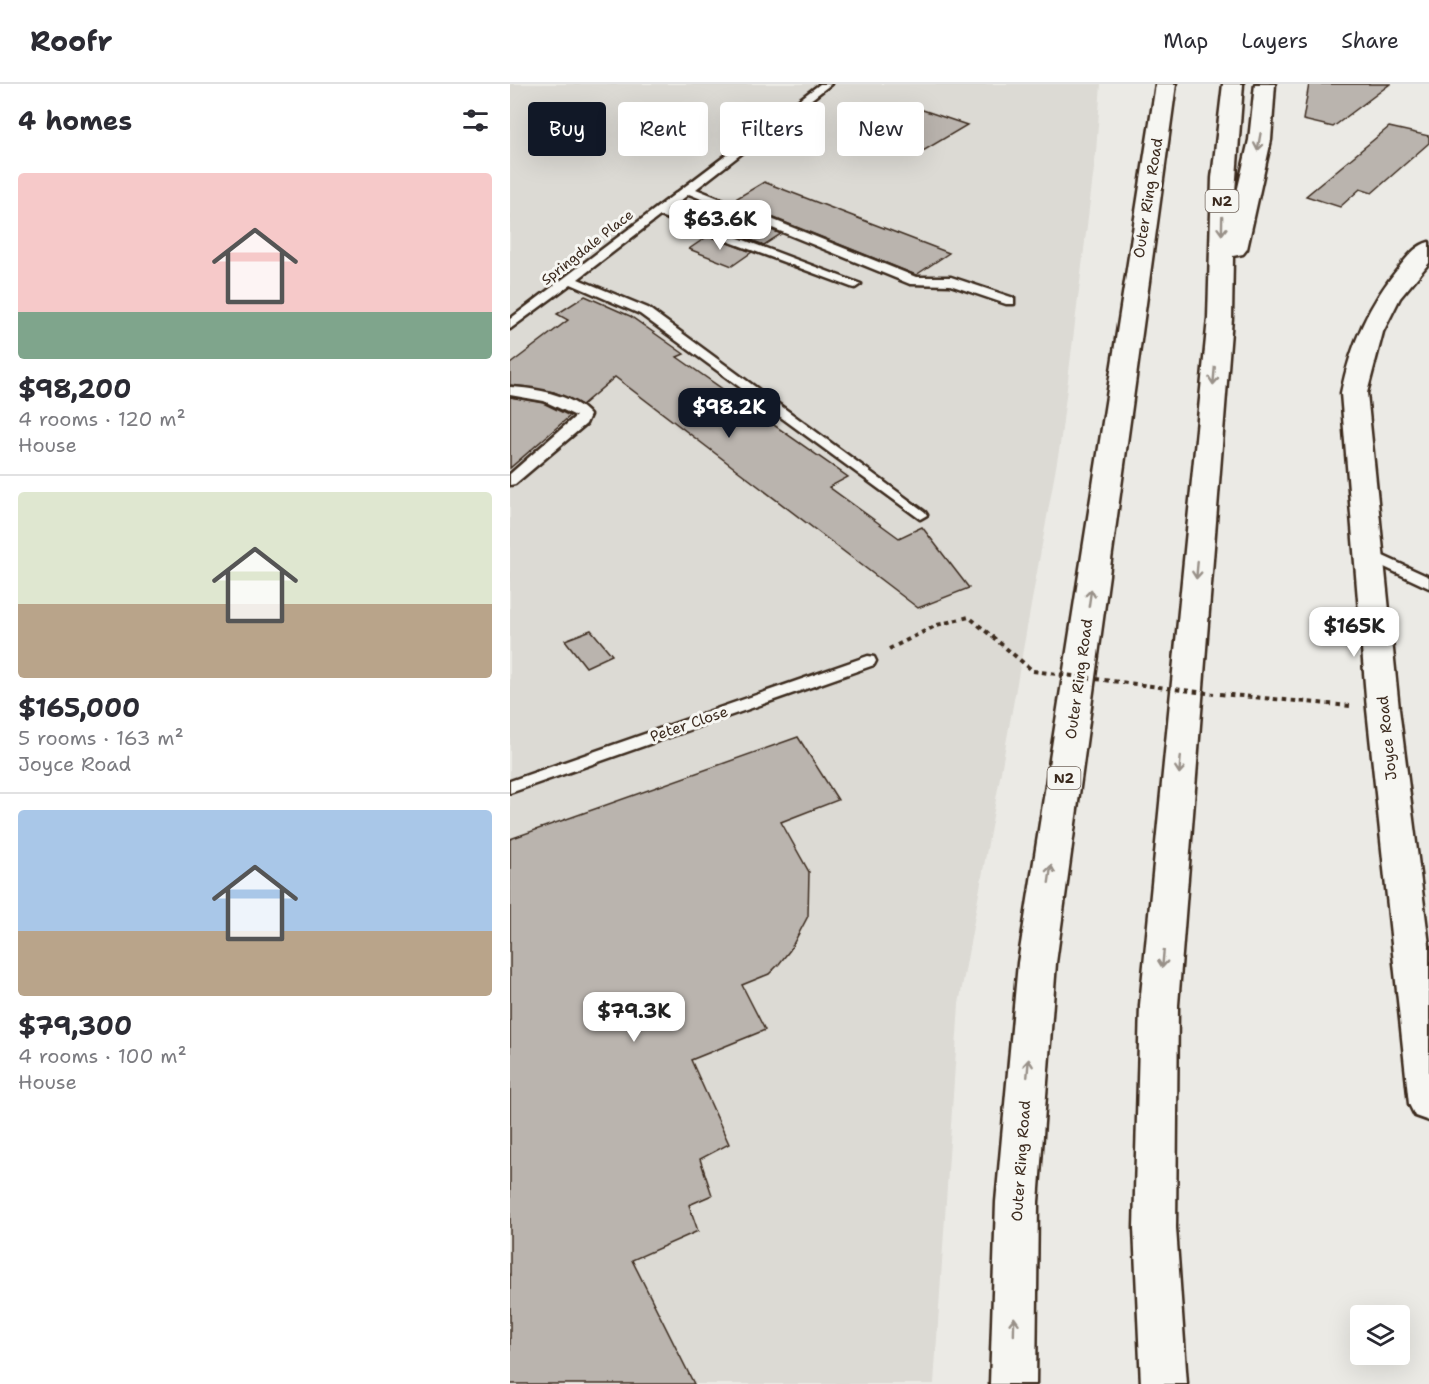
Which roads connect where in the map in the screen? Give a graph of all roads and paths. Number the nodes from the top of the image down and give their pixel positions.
1 (826, 84) edge
2 (1147, 84) edge
3 (1166, 84) edge
4 (1233, 84) edge
5 (1265, 84) edge
6 (1151, 176) junction
7 (686, 189) junction
8 (657, 212) junction
9 (1429, 249) edge
10 (569, 279) junction
11 (855, 284) dead end
12 (1010, 301) dead end
13 (1220, 318) junction
14 (510, 325) edge
15 (510, 392) edge
16 (510, 481) edge
17 (920, 515) dead end
18 (1370, 555) junction
19 (1429, 583) edge
20 (867, 661) joint
21 (1383, 709) junction
22 (510, 787) edge
23 (1429, 1104) edge
24 (1013, 1384) edge
25 (1164, 1384) edge

1 - 7 lane, Springdale Place
2 - 6 main road
3 - 6 main road, Outer Ring Road / N2
4 -> 13 main road, N2
5 -> 13 main road
24 -> 6 main road, Outer Ring Road / N2
7 - 8 lane, Springdale Place
7 - 12 lane
8 - 10 lane, Springdale Place
8 - 11 lane
9 - 18 main road, Joyce Road
10 - 14 lane, Springdale Place
10 - 17 lane
13 -> 25 main road, N2
15 - 16 lane
18 - 19 lane
18 - 21 main road, Joyce Road
20 - 21 path, bridge
20 - 22 lane, Peter Close
21 - 23 main road, Joyce Road

